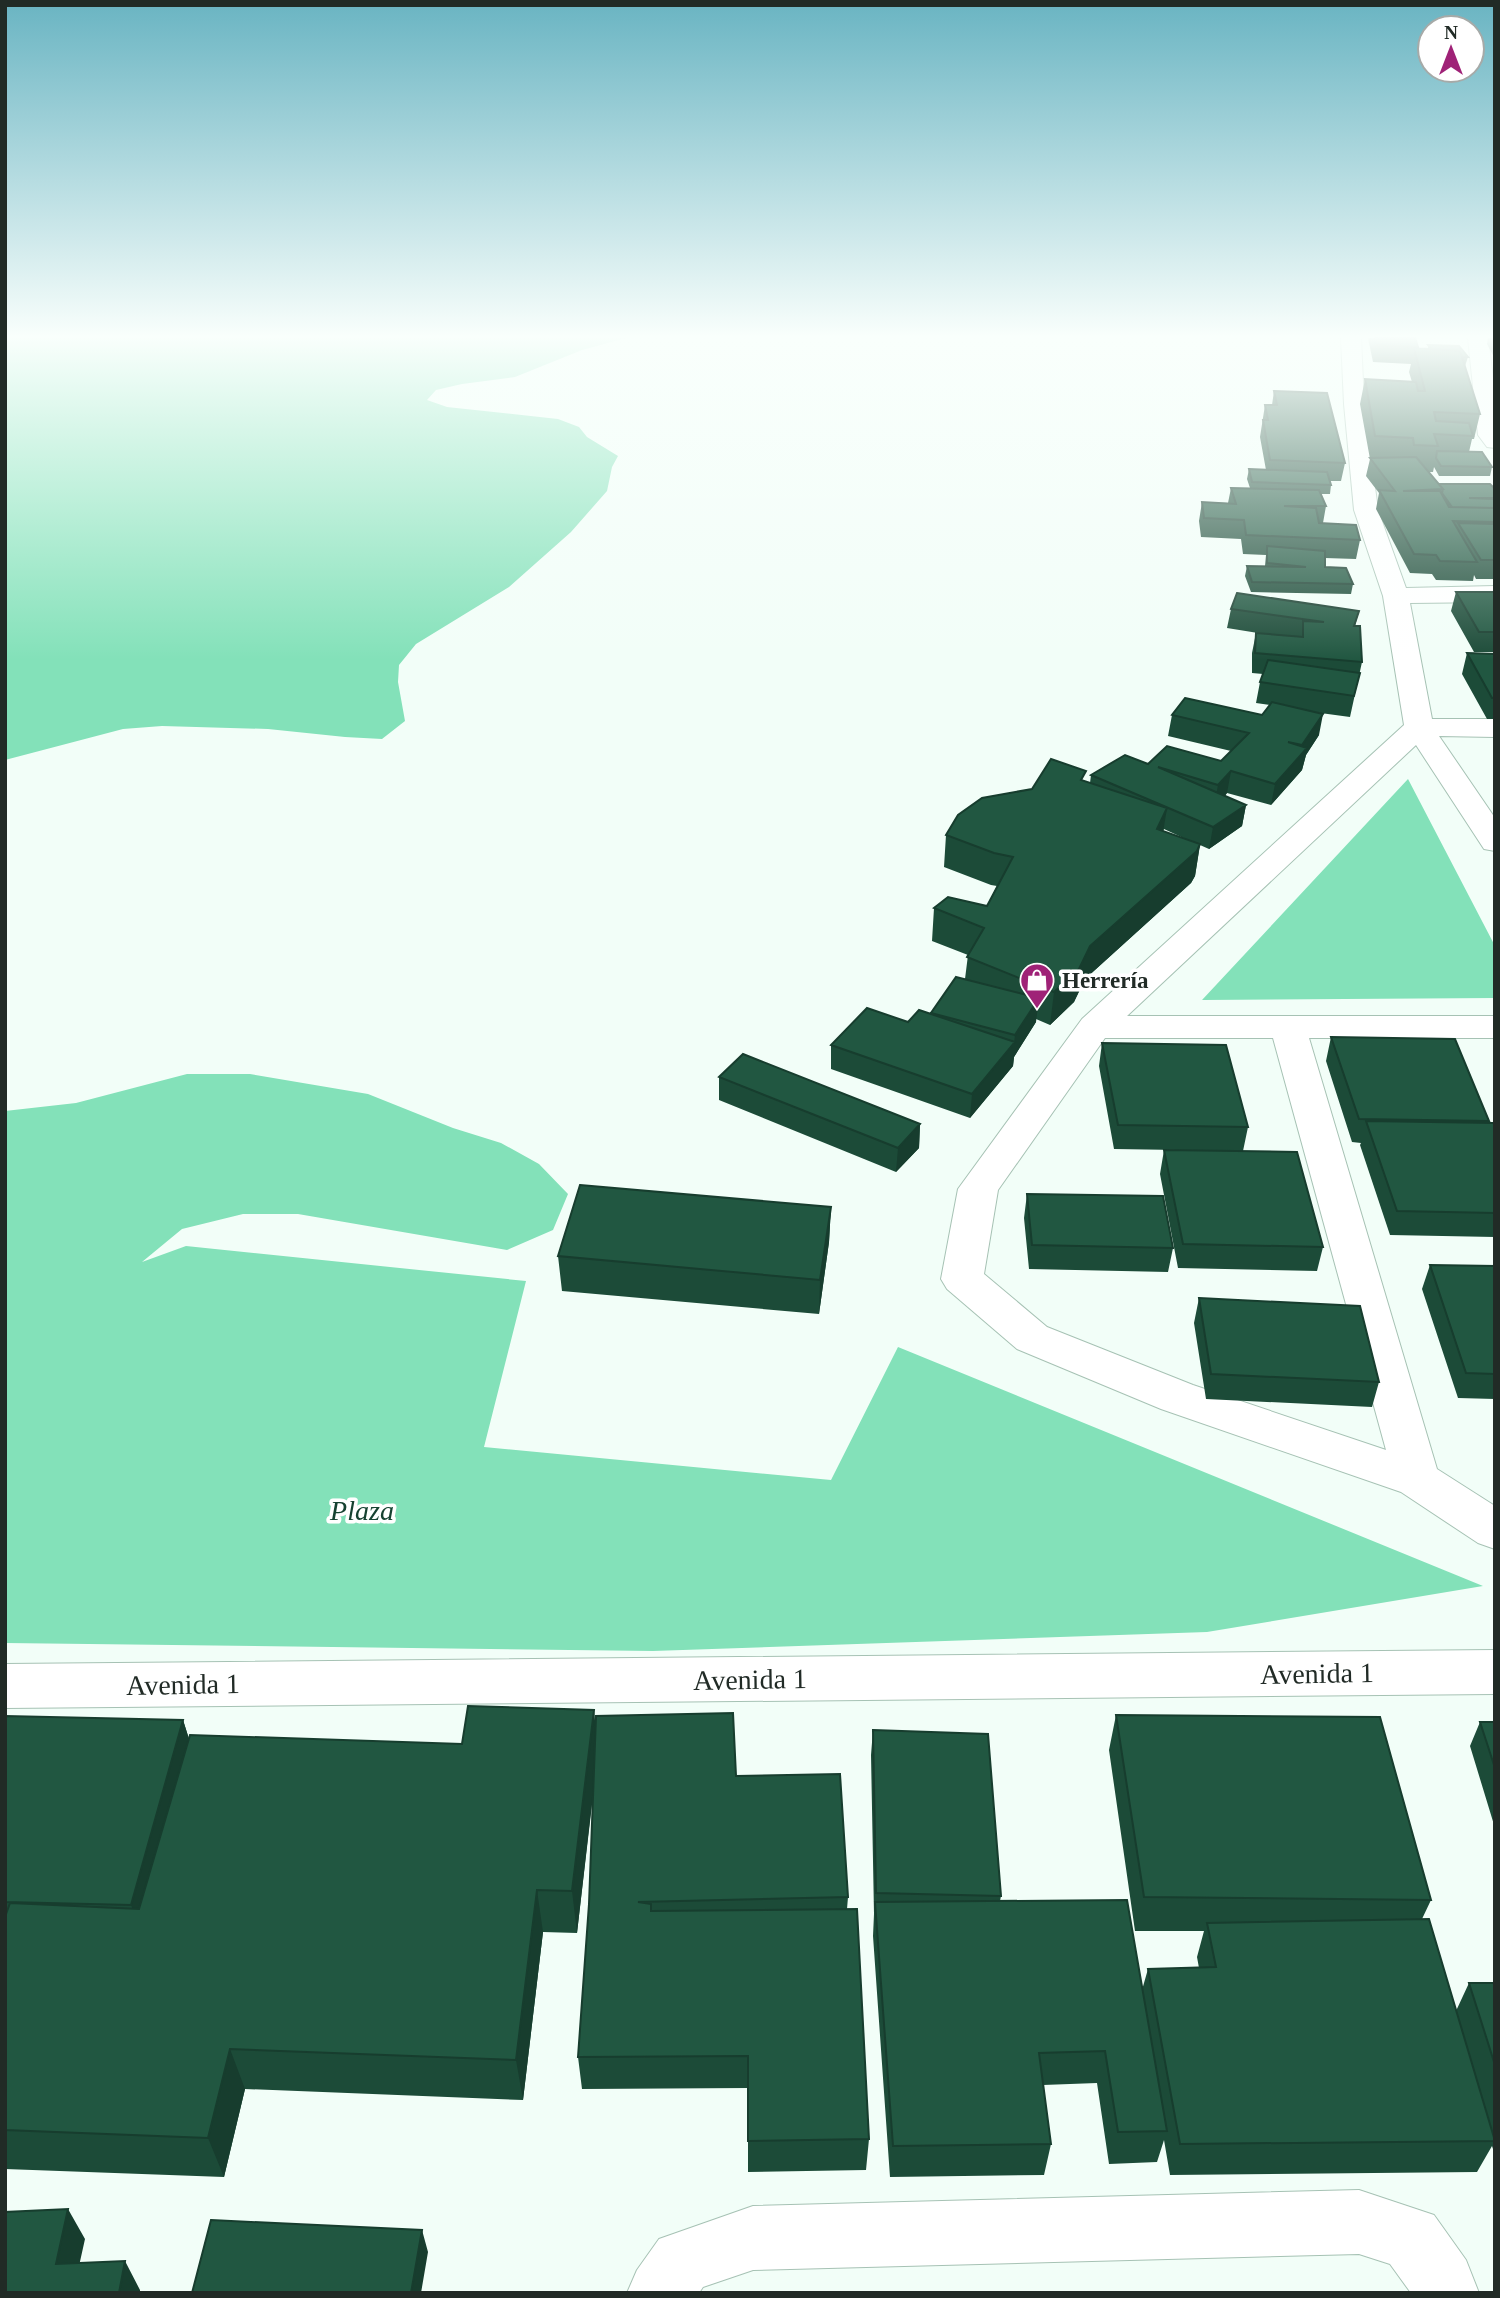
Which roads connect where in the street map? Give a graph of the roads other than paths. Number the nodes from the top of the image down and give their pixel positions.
1 (1359, 445) edge
2 (1495, 594) edge
3 (1395, 596) junction
4 (1419, 727) junction
5 (1495, 728) edge
6 (1495, 842) edge
7 (1095, 1027) junction
8 (1288, 1027) junction
9 (1495, 1027) edge
10 (1417, 1479) junction
11 (1495, 1530) edge
12 (1495, 1672) edge
13 (5, 1686) edge
14 (660, 2293) edge
15 (1446, 2293) edge

1 - 3 street
2 - 3 street
3 - 4 street
4 - 5 street
4 - 6 street
4 - 7 street
7 - 8 street
7 - 10 street
8 - 9 street
8 - 10 street
10 - 11 street
12 - 13 street, Avenida 1
14 - 15 street

